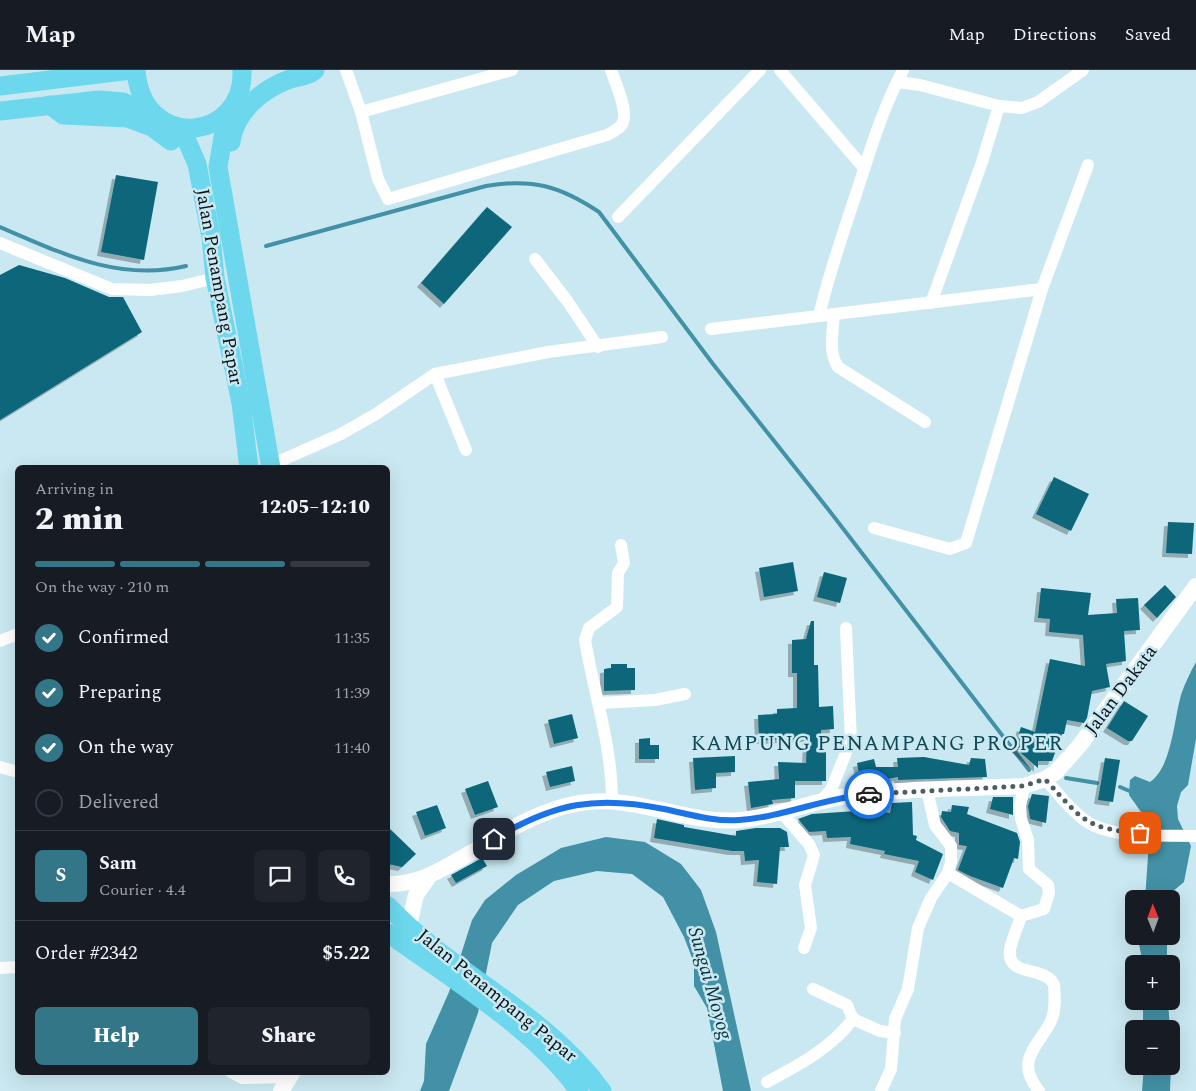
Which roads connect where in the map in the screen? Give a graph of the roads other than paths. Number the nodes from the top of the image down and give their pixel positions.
1 (132, 70) edge
2 (136, 70) edge
3 (242, 70) edge
4 (283, 70) edge
5 (315, 70) edge
6 (346, 70) edge
7 (512, 70) edge
8 (611, 70) edge
9 (760, 70) edge
10 (780, 70) edge
11 (903, 70) edge
12 (1083, 70) edge
13 (897, 82) junction
14 (0, 86) edge
15 (239, 95) junction
16 (50, 105) junction
17 (999, 106) junction
18 (0, 111) edge
19 (361, 112) junction
20 (227, 113) junction
21 (158, 118) junction
22 (1088, 165) dead end
23 (864, 168) junction
24 (204, 205) junction
25 (227, 217) junction
26 (618, 217) dead end
27 (0, 243) edge
28 (536, 260) dead end
29 (215, 278) junction
30 (1042, 289) junction
31 (931, 303) junction
32 (834, 314) junction
33 (819, 316) junction
34 (711, 328) dead end
35 (662, 337) dead end
36 (598, 347) junction
37 (435, 374) junction
38 (925, 422) dead end
39 (466, 450) dead end
40 (249, 465) edge
41 (271, 465) edge
42 (273, 465) edge
43 (874, 528) dead end
44 (621, 545) dead end
45 (1196, 586) edge
46 (846, 628) dead end
47 (15, 635) edge
48 (0, 641) edge
49 (685, 694) dead end
50 (599, 703) junction
51 (0, 767) edge
52 (15, 771) edge
53 (1045, 779) junction
54 (1024, 786) junction
55 (927, 790) junction
56 (612, 801) junction
57 (820, 802) junction
58 (782, 813) junction
59 (1196, 836) edge
60 (948, 873) junction
61 (428, 878) junction
62 (390, 884) edge
63 (390, 908) edge
64 (1021, 916) junction
65 (409, 925) junction
66 (390, 934) edge
67 (804, 948) dead end
68 (15, 967) edge
69 (0, 968) edge
70 (812, 989) dead end
71 (501, 1005) junction
72 (853, 1019) junction
73 (896, 1033) junction
74 (236, 1075) edge
75 (280, 1075) edge
76 (291, 1075) edge
77 (767, 1082) dead end
78 (280, 1091) edge
79 (579, 1091) edge
80 (602, 1091) edge
81 (881, 1091) edge
82 (1039, 1091) edge

1 - 14 main road
2 - 21 main road
3 - 15 main road
4 - 15 main road
5 - 25 main road
6 - 19 street
7 - 19 street
8 - 19 street
9 - 26 street
10 - 23 street
11 - 13 street
12 - 17 street
13 - 17 street
13 - 23 street
15 - 20 main road
16 - 18 main road
16 - 21 main road
16 - 24 main road
17 - 31 street
20 - 21 main road
20 - 25 main road, Jalan Penampang Papar
21 - 24 main road, Jalan Penampang Papar
22 - 30 street
23 - 33 street
24 - 29 main road, Jalan Penampang Papar
25 - 41 main road, Jalan Penampang Papar
27 - 29 street
28 - 36 street
29 - 40 main road, Jalan Penampang Papar
30 - 31 street
30 - 43 street
31 - 32 street
32 - 33 street
32 - 38 street
33 - 34 street
35 - 36 street
36 - 37 street
37 - 39 street
37 - 42 street
44 - 50 street
45 - 53 street, Jalan Dakata
46 - 57 street
47 - 48 street
49 - 50 street
50 - 56 street
51 - 52 street
53 - 54 street, Jalan Dakata
53 - 59 street
54 - 55 street, Jalan Dakata
54 - 64 street
55 - 57 street, Jalan Dakata
55 - 60 street
56 - 58 street, Jalan Dakata
56 - 61 street, Jalan Dakata
57 - 58 street, Jalan Dakata
58 - 67 street
60 - 64 street
60 - 73 street
61 - 62 street, Jalan Dakata
61 - 65 street, Jalan Dakata
63 - 65 main road, Jalan Penampang Papar
64 - 82 street
65 - 71 main road, Jalan Penampang Papar
66 - 71 main road, Jalan Penampang Papar
68 - 69 street
70 - 72 street
71 - 79 main road, Jalan Penampang Papar
71 - 80 main road, Jalan Penampang Papar
72 - 73 street
72 - 77 street
73 - 81 street
74 - 75 street
76 - 78 street

